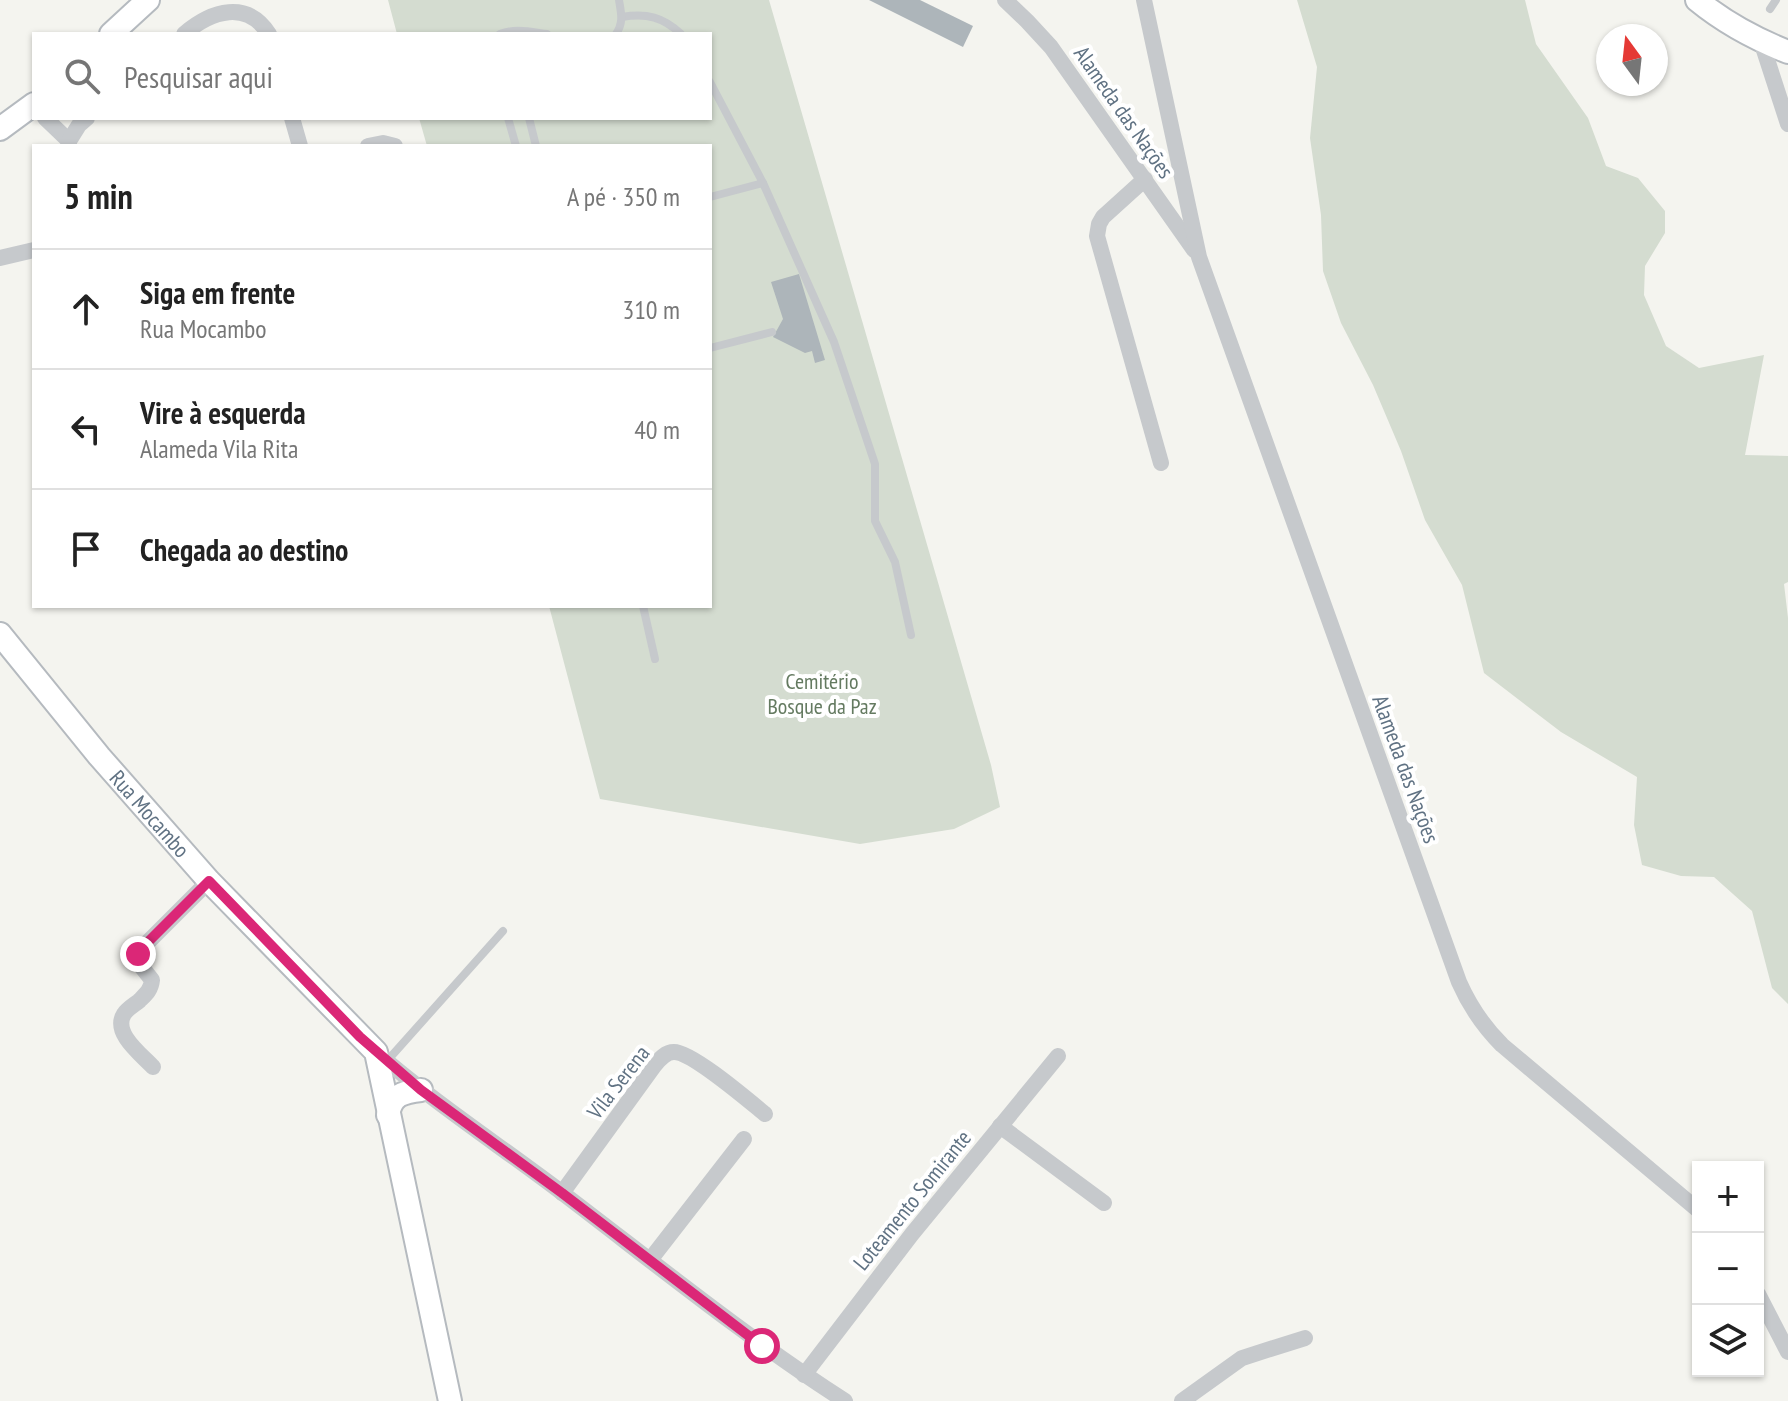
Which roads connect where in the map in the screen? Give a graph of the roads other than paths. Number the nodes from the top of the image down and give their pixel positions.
1 (148, 0) edge
2 (619, 0) edge
3 (1005, 0) edge
4 (1144, 0) edge
5 (1697, 0) edge
6 (1776, 0) edge
7 (1770, 9) dead end
8 (622, 17) junction
9 (113, 32) edge
10 (186, 32) edge
11 (268, 32) edge
12 (507, 32) edge
13 (528, 32) edge
14 (617, 32) edge
15 (679, 32) edge
16 (1761, 41) junction
17 (1788, 52) edge
18 (712, 86) edge
19 (32, 110) edge
20 (47, 120) edge
21 (85, 120) edge
22 (293, 120) edge
23 (509, 120) edge
24 (530, 120) edge
25 (1788, 124) edge
26 (0, 129) edge
27 (68, 143) edge
28 (299, 144) edge
29 (515, 144) edge
30 (536, 144) edge
31 (1145, 179) junction
32 (763, 183) junction
33 (712, 196) edge
34 (32, 250) edge
35 (1199, 257) junction
36 (0, 258) edge
37 (772, 332) dead end
38 (712, 347) edge
39 (1161, 463) dead end
40 (643, 608) edge
41 (0, 634) edge
42 (911, 635) dead end
43 (655, 659) dead end
44 (209, 881) junction
45 (503, 931) dead end
46 (1058, 1056) dead end
47 (381, 1057) junction
48 (153, 1067) dead end
49 (421, 1090) junction
50 (765, 1114) dead end
51 (388, 1115) junction
52 (1000, 1126) junction
53 (744, 1139) dead end
54 (562, 1193) junction
55 (1104, 1203) dead end
56 (1692, 1205) edge
57 (650, 1260) junction
58 (1764, 1305) edge
59 (1305, 1338) dead end
60 (1788, 1352) edge
61 (804, 1375) junction
62 (450, 1401) edge
63 (845, 1401) edge
64 (1182, 1401) edge

1 - 9 main road
2 - 8 lane
3 - 31 street, Alameda das Nações
4 - 35 street, Alameda das Nações
5 - 16 main road
6 - 7 lane
8 - 14 lane
8 - 15 lane
10 - 11 street
12 - 13 lane
16 - 17 main road
16 - 25 street
18 - 32 lane
19 - 26 main road
20 - 27 street
21 - 27 street
22 - 28 street
23 - 29 lane
24 - 30 lane
31 - 35 street, Alameda das Nações
31 - 39 street
32 - 33 lane
32 - 42 lane
34 - 36 street
35 - 56 street, Alameda das Nações
37 - 38 lane
40 - 43 lane
41 - 44 main road, Rua Mocambo
44 - 47 main road, Rua Mocambo
44 - 48 street
45 - 47 lane
46 - 52 street, Loteamento Somirante
47 - 49 street, Rua Mocambo
47 - 51 main road
49 - 51 main road
49 - 54 street, Rua Mocambo
50 - 54 street, Vila Serena
51 - 62 main road
52 - 55 street
52 - 61 street, Loteamento Somirante
53 - 57 street
54 - 57 street, Rua Mocambo
57 - 61 street, Rua Mocambo
58 - 60 street
59 - 64 street
61 - 63 street, Rua Mocambo

